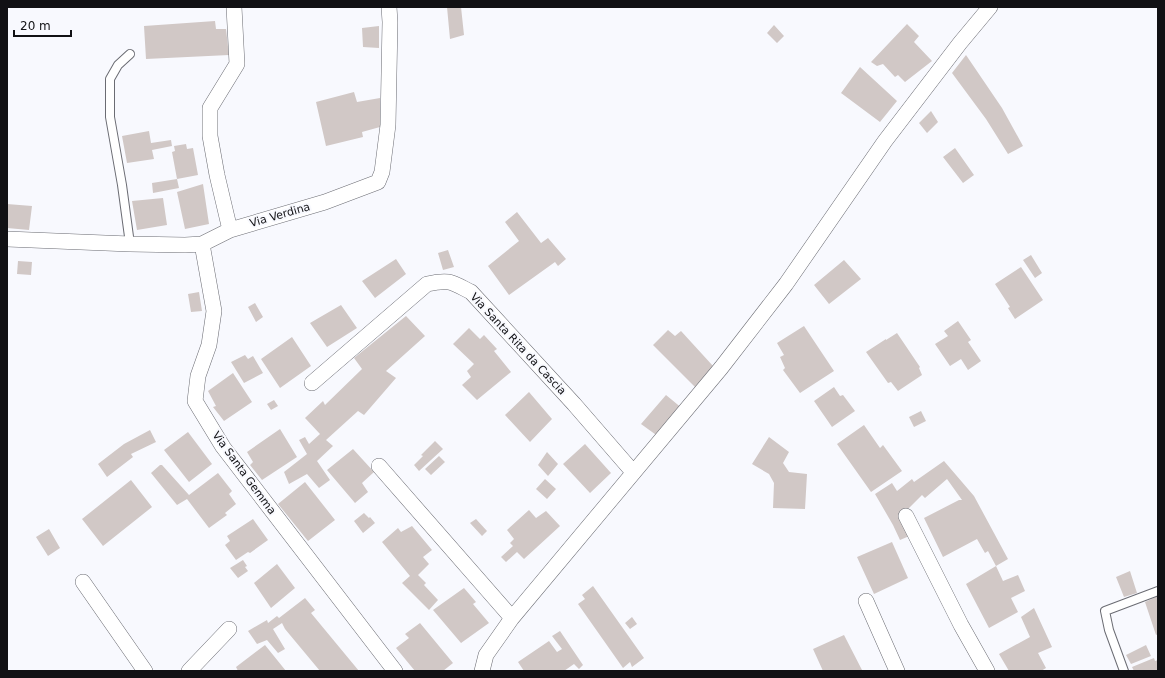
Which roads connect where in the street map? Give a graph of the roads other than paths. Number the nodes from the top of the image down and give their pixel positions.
1 (234, 7) edge
2 (389, 7) edge
3 (990, 7) edge
4 (130, 54) dead end
5 (230, 230) junction
6 (7, 239) edge
7 (130, 244) junction
8 (202, 244) junction
9 (312, 383) dead end
10 (379, 466) dead end
11 (633, 472) junction
12 (906, 516) dead end
13 (83, 582) dead end
14 (1158, 591) edge
15 (866, 601) dead end
16 (512, 618) junction
17 (228, 630) dead end
18 (145, 671) edge
19 (189, 671) edge
20 (395, 671) edge
21 (482, 671) edge
22 (897, 671) edge
23 (987, 671) edge
24 (1124, 671) edge

1 - 5 street
2 - 5 street, Via Verdina
3 - 11 street
4 - 7 lane
5 - 8 street, Via Verdina
6 - 7 street, Via Verdina
7 - 8 street, Via Verdina
8 - 20 street, Via Santa Gemma
9 - 11 street, Via Santa Rita da Cascia
10 - 16 street
11 - 16 street
12 - 23 street
13 - 18 street
14 - 24 lane
15 - 22 street
16 - 21 street
17 - 19 street

